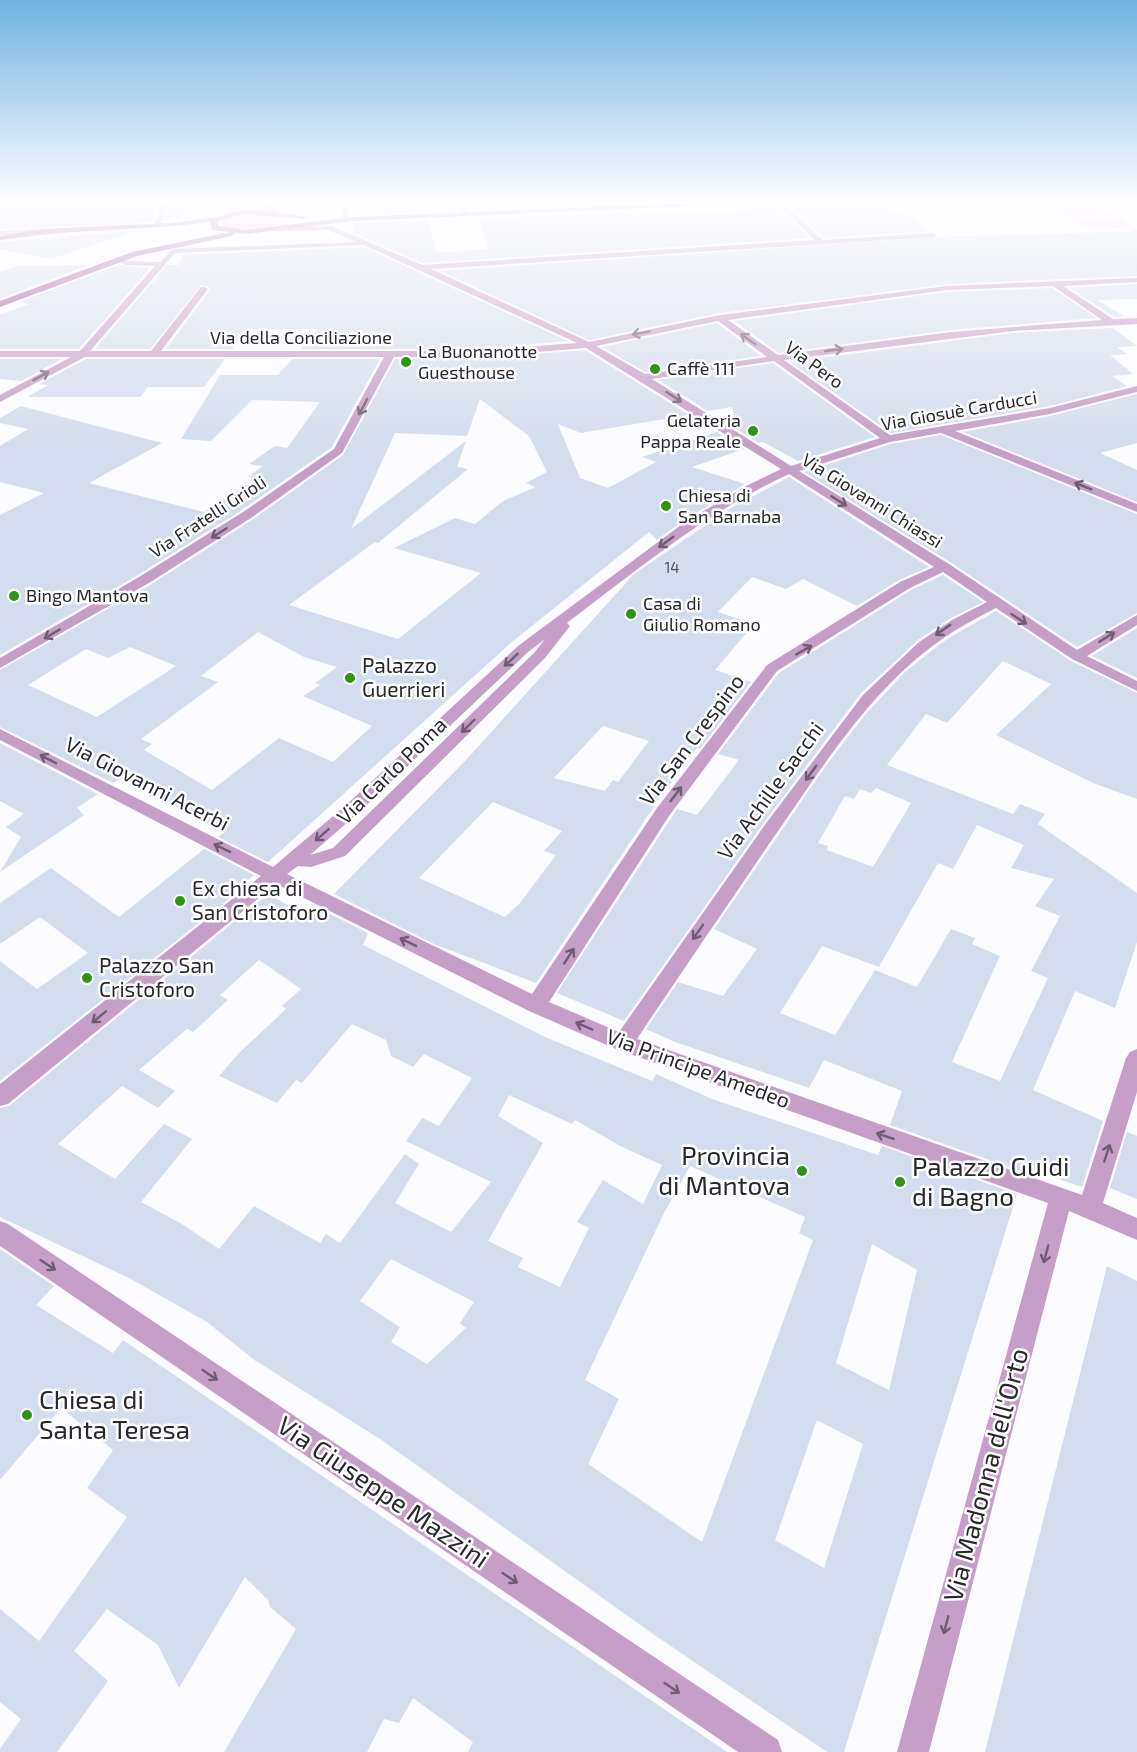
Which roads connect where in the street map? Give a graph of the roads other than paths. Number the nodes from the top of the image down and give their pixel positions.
1 (57, 283) edge
2 (146, 283) edge
3 (455, 283) edge
4 (1054, 283) junction
5 (1061, 283) edge
6 (204, 289) dead end
7 (0, 304) edge
8 (720, 318) junction
9 (1137, 321) edge
10 (1111, 322) junction
11 (588, 345) junction
12 (0, 354) edge
13 (83, 354) junction
14 (154, 354) junction
15 (390, 355) junction
16 (776, 359) junction
17 (643, 376) junction
18 (1137, 389) edge
19 (0, 399) edge
20 (941, 429) junction
21 (888, 439) junction
22 (789, 470) junction
23 (1137, 508) edge
24 (944, 567) junction
25 (994, 603) junction
26 (579, 606) junction
27 (1137, 619) edge
28 (1077, 656) junction
29 (0, 664) edge
30 (1137, 687) edge
31 (0, 734) edge
32 (294, 859) junction
33 (274, 874) junction
34 (537, 1005) junction
35 (623, 1043) junction
36 (1137, 1058) edge
37 (0, 1097) edge
38 (1061, 1197) junction
39 (1089, 1209) junction
40 (1137, 1229) edge
41 (0, 1233) edge
42 (766, 1752) edge
43 (913, 1752) edge

1 - 7 main road
2 - 13 street
3 - 11 street, Via Giovanni Chiassi
4 - 5 street, Via della Conciliazione
4 - 8 street, Via della Conciliazione
4 - 10 street
6 - 14 street
8 -> 11 street, Via della Conciliazione
16 -> 8 street, Via Pero
9 - 10 street
16 -> 10 street
11 - 15 street, Via della Conciliazione
11 - 17 street, Via Giovanni Chiassi
12 - 13 street, Via della Conciliazione
13 - 14 street, Via della Conciliazione
19 -> 13 street
14 - 15 street, Via della Conciliazione
15 -> 29 street, Via Fratelli Grioli
16 - 17 street
16 - 21 street, Via Pero
17 -> 22 street, Via Giovanni Chiassi
18 - 20 street, Via Giosuè Carducci
20 - 21 street, Via Giosuè Carducci
23 -> 20 street
21 - 22 street, Via Giosuè Carducci
22 -> 24 street, Via Giovanni Chiassi
22 -> 26 street, Via Carlo Poma
24 - 25 street, Via Giovanni Chiassi
34 -> 24 street, Via San Crespino
25 -> 28 street, Via Giovanni Chiassi
25 -> 35 street, Via Achille Sacchi
26 -> 32 street, Via Carlo Poma
26 -> 32 street, Via Carlo Poma
28 -> 27 street
28 - 30 street, Via Giovanni Chiassi
33 -> 31 street, Via Giovanni Acerbi
32 - 33 street, Via Carlo Poma
34 -> 33 street, Via Principe Amedeo
33 -> 37 street, Via Carlo Poma
35 -> 34 street, Via Principe Amedeo
38 -> 35 street, Via Principe Amedeo
39 -> 36 street
38 - 39 street, Via Principe Amedeo
38 -> 43 street, Via Madonna dell'Orto
39 - 40 street, Via Principe Amedeo
41 -> 42 street, Via Giuseppe Mazzini

